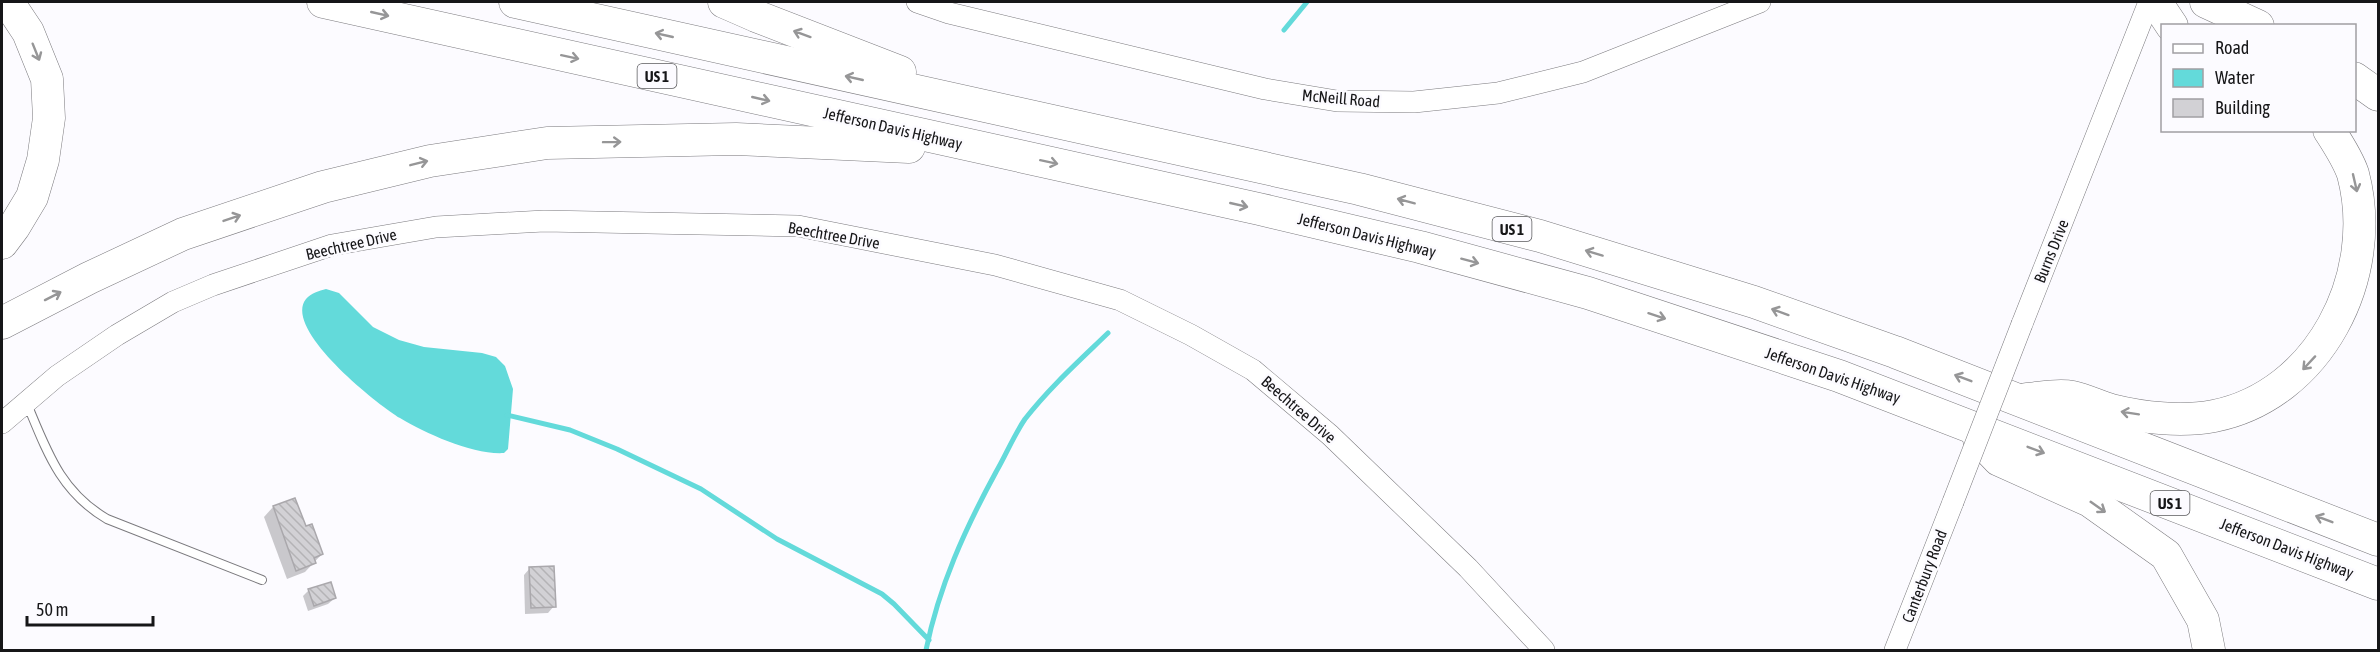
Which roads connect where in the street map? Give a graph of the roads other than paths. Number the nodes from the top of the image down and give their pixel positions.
1 (8, 2) edge
2 (323, 2) edge
3 (515, 2) edge
4 (724, 2) edge
5 (917, 2) edge
6 (1760, 2) edge
7 (2149, 2) edge
8 (2156, 2) edge
9 (2206, 2) edge
10 (951, 7) edge
11 (2171, 24) edge
12 (2254, 24) edge
13 (2356, 79) edge
14 (2379, 95) edge
15 (993, 109) junction
16 (2331, 132) edge
17 (992, 150) junction
18 (2, 243) edge
19 (2, 323) edge
20 (2018, 400) junction
21 (4, 420) edge
22 (1962, 422) junction
23 (1953, 502) joint
24 (2379, 540) edge
25 (262, 580) dead end
26 (2379, 584) edge
27 (1544, 651) edge
28 (1895, 651) edge
29 (2208, 651) edge

1 -> 18 highway
2 -> 17 highway, Jefferson Davis Highway / US 1
15 -> 3 highway, US 1
15 -> 4 highway
5 - 10 street, McNeill Road
6 - 10 street, McNeill Road
7 - 23 street, Burns Drive, bridge
8 - 11 highway
9 - 12 highway
13 - 14 highway
20 -> 15 highway, US 1
16 -> 20 highway
19 -> 17 highway
17 -> 22 highway, Jefferson Davis Highway / US 1
24 -> 20 highway, US 1
21 - 25 lane
21 - 27 street, Beechtree Drive
22 -> 26 highway, Jefferson Davis Highway / US 1
22 -> 29 highway
23 - 28 street, Canterbury Road

